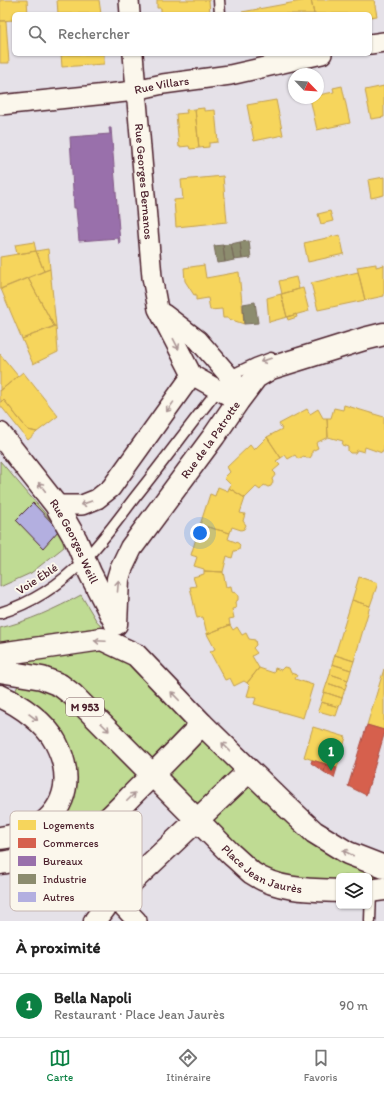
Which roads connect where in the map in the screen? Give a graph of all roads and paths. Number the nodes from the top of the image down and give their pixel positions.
1 (129, 0) edge
2 (219, 0) edge
3 (130, 12) edge
4 (220, 12) edge
5 (384, 42) edge
6 (372, 44) edge
7 (133, 56) edge
8 (313, 56) edge
9 (136, 90) junction
10 (0, 105) edge
11 (158, 309) junction
12 (384, 324) edge
13 (384, 334) edge
14 (335, 337) dead end
15 (299, 349) dead end
16 (192, 375) junction
17 (230, 376) junction
18 (218, 390) junction
19 (241, 397) junction
20 (0, 434) edge
21 (56, 505) junction
22 (84, 560) junction
23 (0, 613) edge
24 (116, 624) junction
25 (0, 654) edge
26 (136, 655) junction
27 (0, 671) edge
28 (0, 696) edge
29 (202, 724) junction
30 (249, 771) junction
31 (152, 775) junction
32 (54, 811) edge
33 (115, 811) edge
34 (198, 820) junction
35 (10, 837) edge
36 (0, 838) edge
37 (10, 861) edge
38 (0, 863) edge
39 (384, 867) edge
40 (142, 873) edge
41 (375, 890) edge
42 (336, 891) edge
43 (102, 911) edge
44 (127, 911) edge
45 (95, 921) edge
46 (137, 921) edge
47 (370, 921) edge

1 - 3 street
2 - 4 lane
5 - 6 street
7 - 9 street, Rue Georges Bernanos
8 - 9 street, Rue Villars
9 - 10 street, Rue Villars
9 - 11 street, Rue Georges Bernanos
11 -> 16 street, Rue Georges Bernanos
11 - 17 street
12 - 14 lane
13 - 19 main road, Rue de la Patrotte
15 -> 17 lane, Rue de la Patrotte
16 - 18 street
16 -> 21 street
17 - 18 lane, Rue de la Patrotte
17 - 19 street
18 - 19 street
18 - 22 lane, Rue de la Patrotte
24 -> 19 main road, Rue de la Patrotte
21 -> 20 main road, Rue Georges Weill
21 - 22 main road, Rue Georges Weill
22 - 23 lane, Voie Éblé
22 - 24 main road, Rue Georges Weill
24 - 26 main road, Rue Georges Weill
26 -> 25 main road
29 -> 26 main road
27 -> 31 main road, M 953
28 -> 32 main road
30 -> 29 main road
29 - 31 main road
30 - 34 main road
39 -> 30 main road
33 -> 31 main road
31 - 34 main road, Place Jean Jaurès / M 953
34 - 40 main road
34 - 42 main road, Place Jean Jaurès / M 953
35 -> 36 main road
38 -> 37 main road
41 - 47 lane
43 - 45 main road
44 - 46 street

